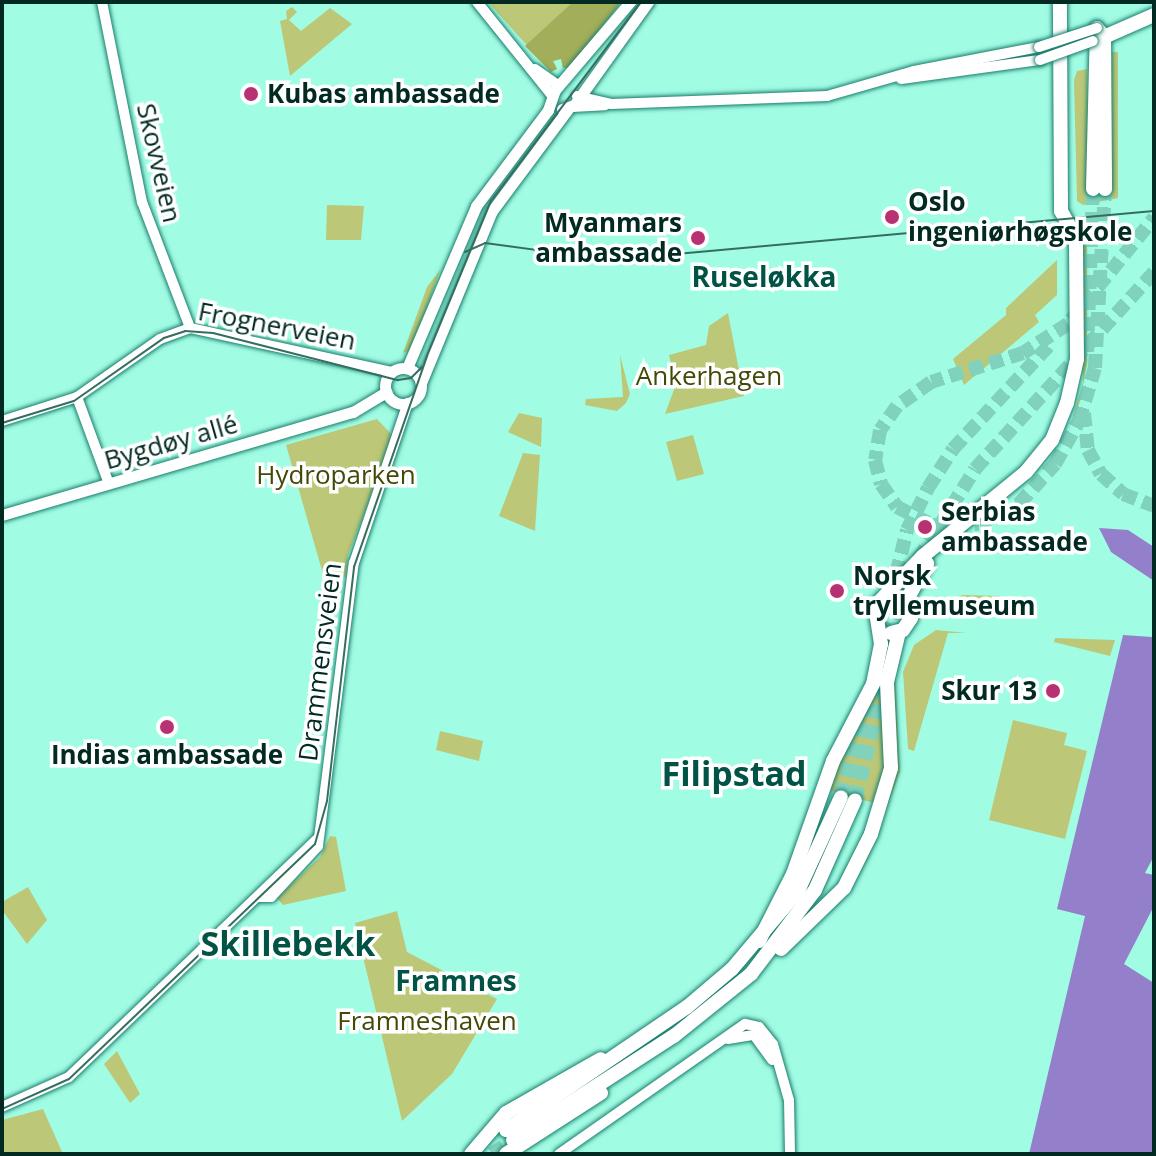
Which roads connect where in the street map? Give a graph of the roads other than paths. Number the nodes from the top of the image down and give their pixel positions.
1 (102, 2) edge
2 (477, 2) edge
3 (630, 2) edge
4 (648, 2) edge
5 (1060, 2) edge
6 (1154, 7) edge
7 (1154, 15) edge
8 (1098, 35) junction
9 (899, 79) junction
10 (557, 92) junction
11 (573, 104) junction
12 (1099, 189) tunnel mouth
13 (190, 328) junction
14 (407, 368) junction
15 (389, 375) junction
16 (421, 383) junction
17 (386, 392) junction
18 (77, 397) junction
19 (402, 403) junction
20 (353, 412) junction
21 (2, 421) edge
22 (109, 484) junction
23 (2, 515) edge
24 (966, 523) junction
25 (886, 596) junction
26 (906, 601) junction
27 (880, 629) junction
28 (899, 632) junction
29 (759, 941) junction
30 (763, 961) junction
31 (2, 1107) edge
32 (507, 1140) edge
33 (471, 1154) edge
34 (559, 1154) edge
35 (788, 1154) edge

1 - 13 street, Skovveien
2 - 10 street
3 - 10 main road
4 - 11 main road
5 - 24 highway
6 - 8 highway
7 - 8 highway
8 - 9 street, bridge
8 - 9 street, bridge
8 - 12 highway
9 - 11 street
10 - 11 main road
10 - 11 main road
10 - 14 main road
11 - 16 main road
13 - 15 street, Frognerveien
13 - 18 street, Frognerveien
14 - 15 main road
14 - 16 main road
15 - 17 main road
16 - 19 main road
17 - 19 main road
17 - 20 main road, Bygdøy allé
18 - 21 street, Frognerveien
18 - 22 street
19 - 20 main road, Bygdøy allé
19 - 31 street, Drammensveien
20 - 22 main road, Bygdøy allé
22 - 23 main road, Bygdøy allé
24 - 25 highway
24 - 26 highway
25 - 26 highway
25 - 27 highway
26 - 28 highway
27 - 28 highway
27 - 29 highway
28 - 30 highway
29 - 30 highway
29 - 32 highway
30 - 32 highway
32 - 33 highway
34 - 35 street

